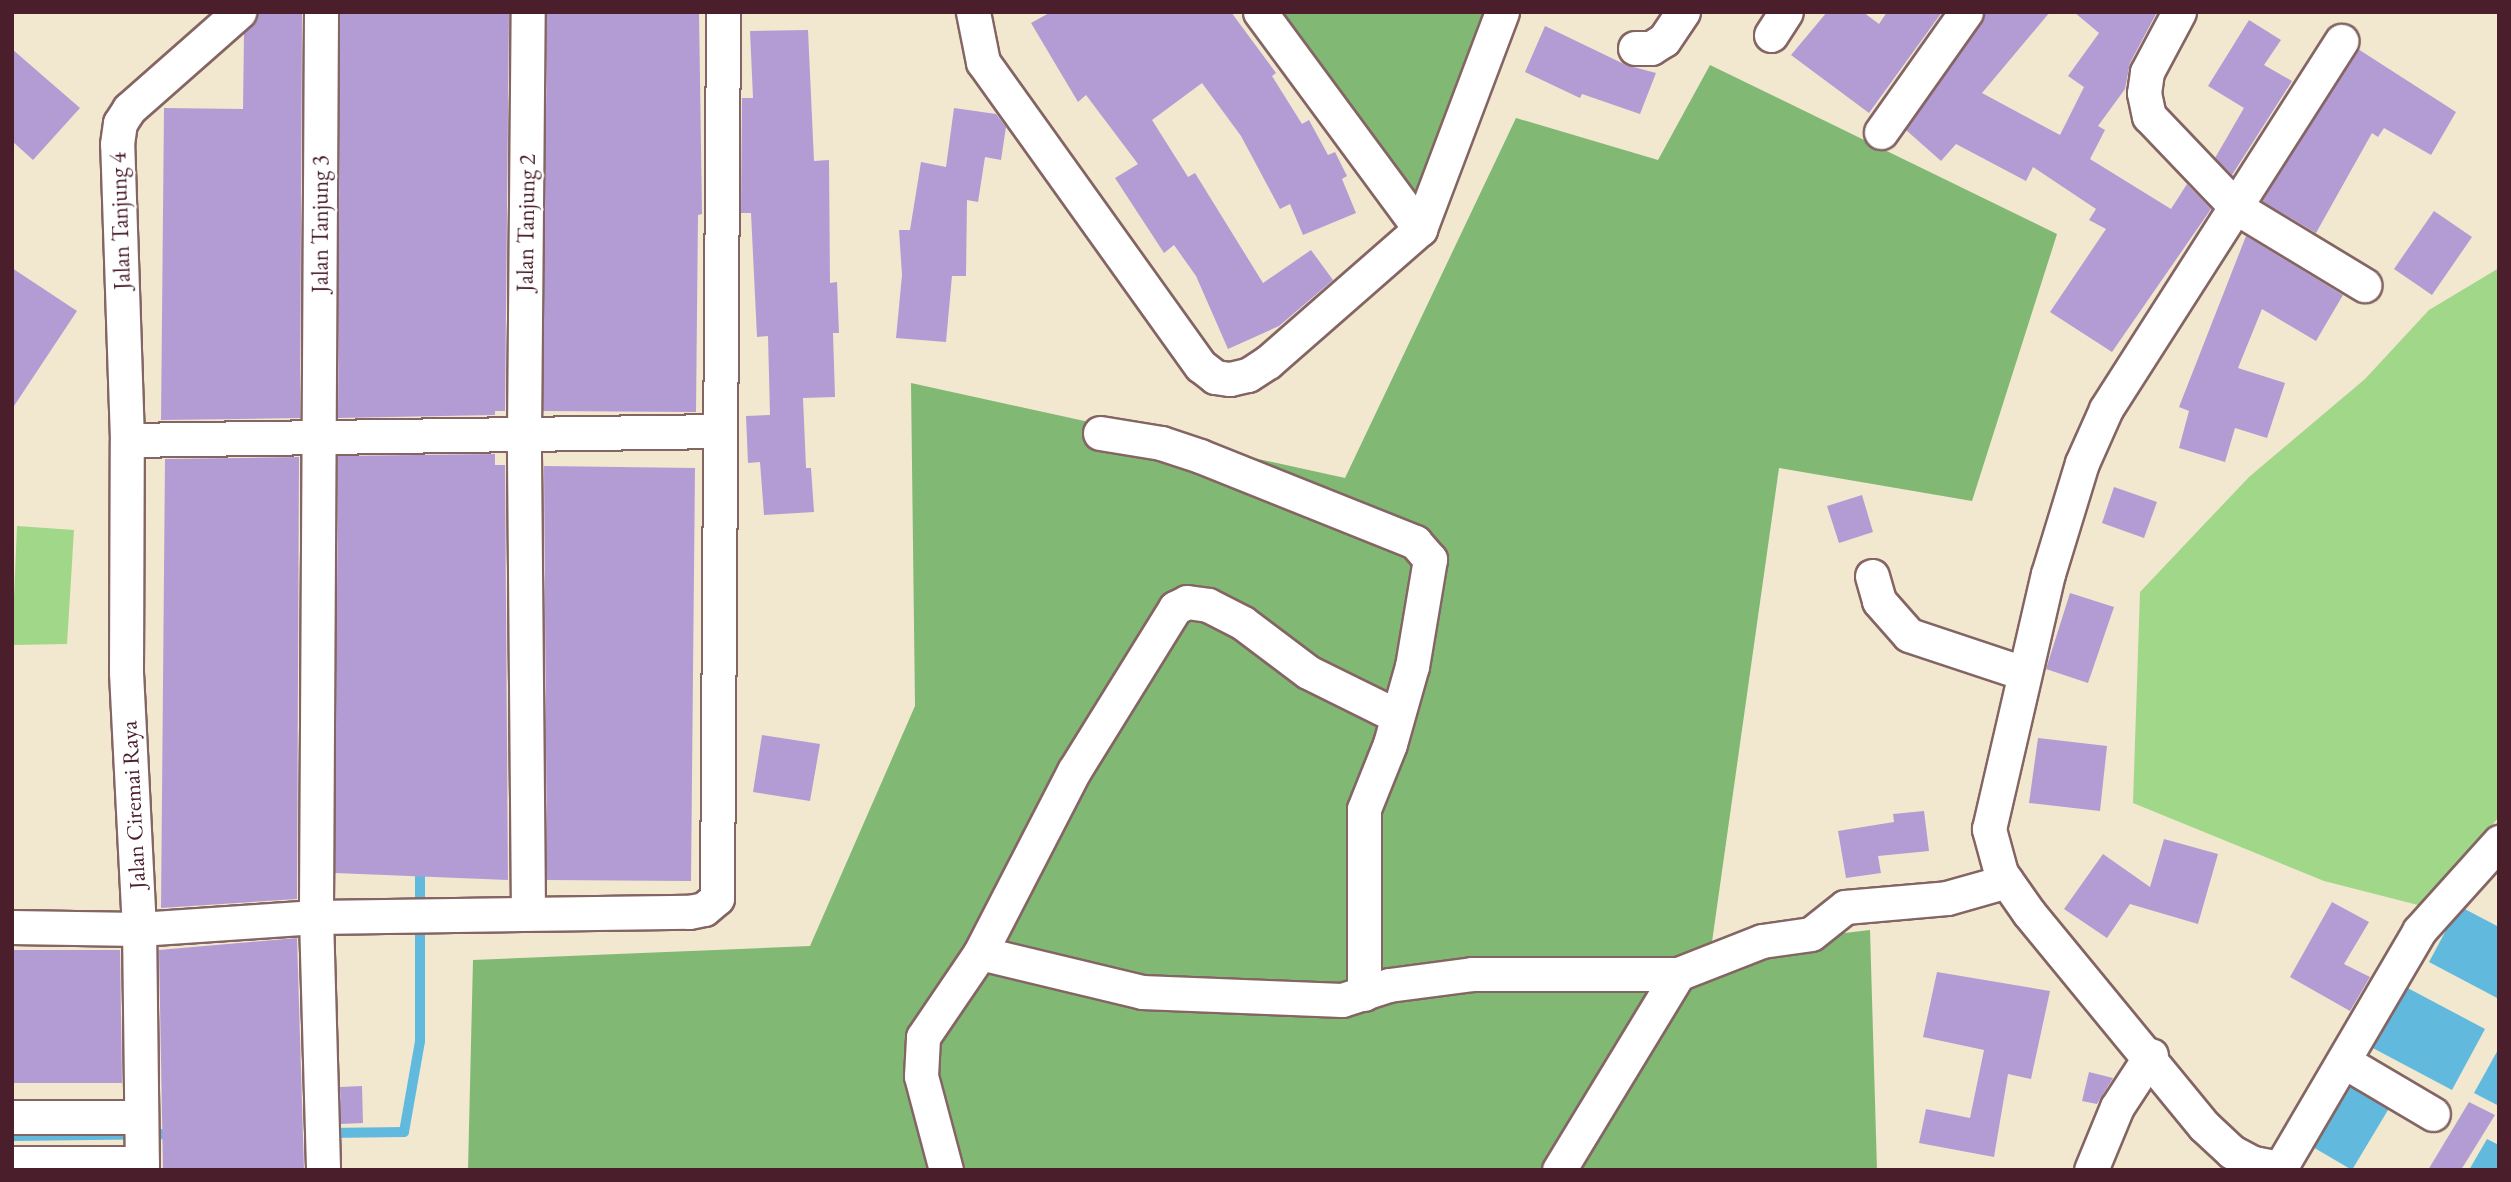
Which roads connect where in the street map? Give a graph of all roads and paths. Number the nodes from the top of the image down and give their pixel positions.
1 (239, 12) edge
2 (321, 12) edge
3 (528, 12) edge
4 (723, 12) edge
5 (973, 12) edge
6 (1260, 12) edge
7 (1502, 12) edge
8 (1683, 12) edge
9 (1966, 12) edge
10 (2179, 12) edge
11 (2341, 41) dead end
12 (1635, 48) dead end
13 (1881, 132) dead end
14 (2237, 208) junction
15 (1420, 229) junction
16 (2364, 285) dead end
17 (719, 431) junction
18 (1100, 433) dead end
19 (524, 434) junction
20 (319, 436) junction
21 (127, 440) junction
22 (1872, 576) dead end
23 (2023, 673) junction
24 (1396, 716) junction
25 (2499, 842) edge
26 (2007, 881) junction
27 (528, 913) junction
28 (316, 917) junction
29 (12, 927) edge
30 (139, 929) junction
31 (980, 953) junction
32 (1678, 974) junction
33 (1364, 994) junction
34 (2151, 1055) junction
35 (2345, 1062) junction
36 (2433, 1114) dead end
37 (12, 1117) edge
38 (141, 1146) edge
39 (322, 1147) edge
40 (12, 1163) edge
41 (2279, 1169) edge
42 (946, 1170) edge
43 (1559, 1170) edge
44 (2091, 1170) edge

1 - 21 street, Jalan Tanjung 4
2 - 20 street, Jalan Tanjung 3
3 - 19 street, Jalan Tanjung 2
4 - 17 street
5 - 15 street
6 - 15 street
7 - 15 street
8 - 12 street
9 - 13 street
10 - 14 street
11 - 14 street
14 - 16 street
14 - 23 street
17 - 19 street
17 - 27 street
18 - 24 street
19 - 20 street
19 - 27 street, Jalan Tanjung 2
20 - 21 street
20 - 28 street, Jalan Tanjung 3
21 - 30 street, Jalan Ciremai Raya
22 - 23 street
23 - 26 street
24 - 31 street
24 - 33 street
25 - 35 street
26 - 32 street
26 - 34 street
27 - 28 street
28 - 30 street
28 - 39 street, Jalan Tanjung 3
29 - 30 street
30 - 38 street, Jalan Ciremai Raya
31 - 33 street
31 - 42 street
32 - 33 street
32 - 43 street
34 - 41 street
34 - 44 street
35 - 36 street
35 - 41 street
37 - 38 street
38 - 40 street

